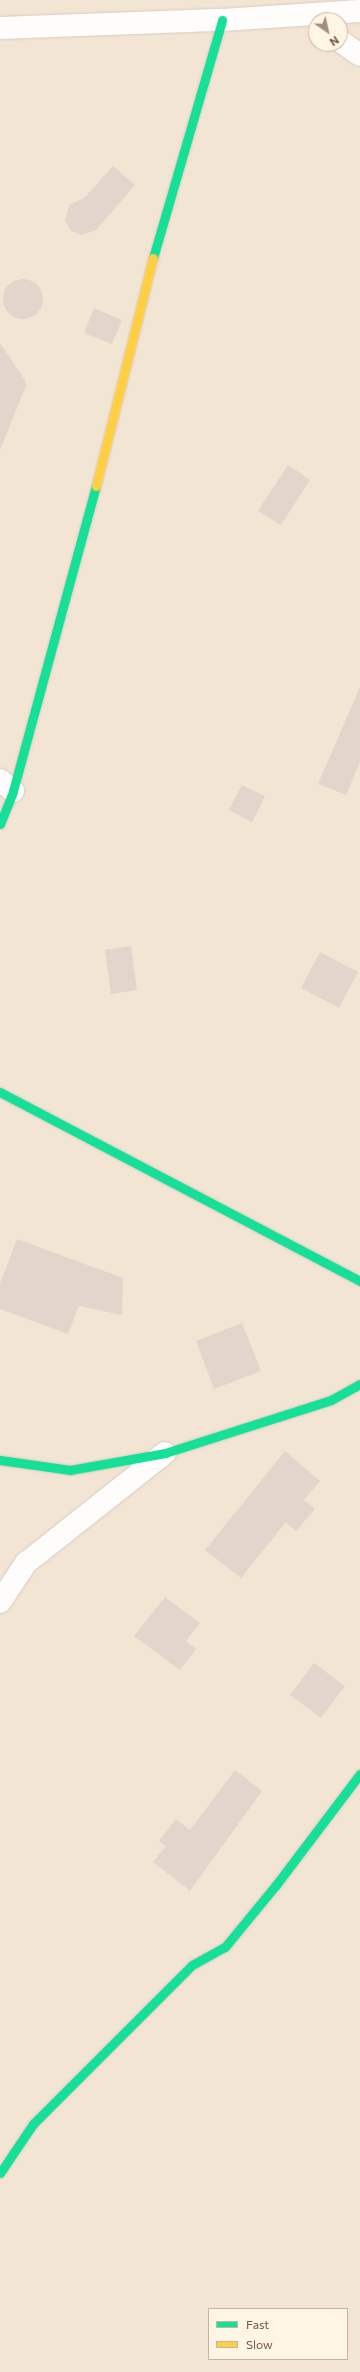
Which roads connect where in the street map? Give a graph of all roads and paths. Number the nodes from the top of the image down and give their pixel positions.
1 (360, 11) edge
2 (348, 13) edge
3 (308, 19) edge
4 (222, 20) junction
5 (0, 28) edge
6 (348, 47) edge
7 (360, 55) edge
8 (6, 785) edge
9 (0, 824) edge
10 (0, 1092) edge
11 (360, 1281) edge
12 (360, 1384) edge
13 (165, 1453) junction
14 (0, 1460) edge
15 (0, 1602) edge
16 (360, 1774) edge
17 (0, 2173) edge

1 - 2 street
3 - 4 street
4 - 5 street
4 - 8 street
6 - 7 street
8 - 9 street
10 - 11 street
12 - 13 street
13 - 14 street
13 - 15 street
16 - 17 street

